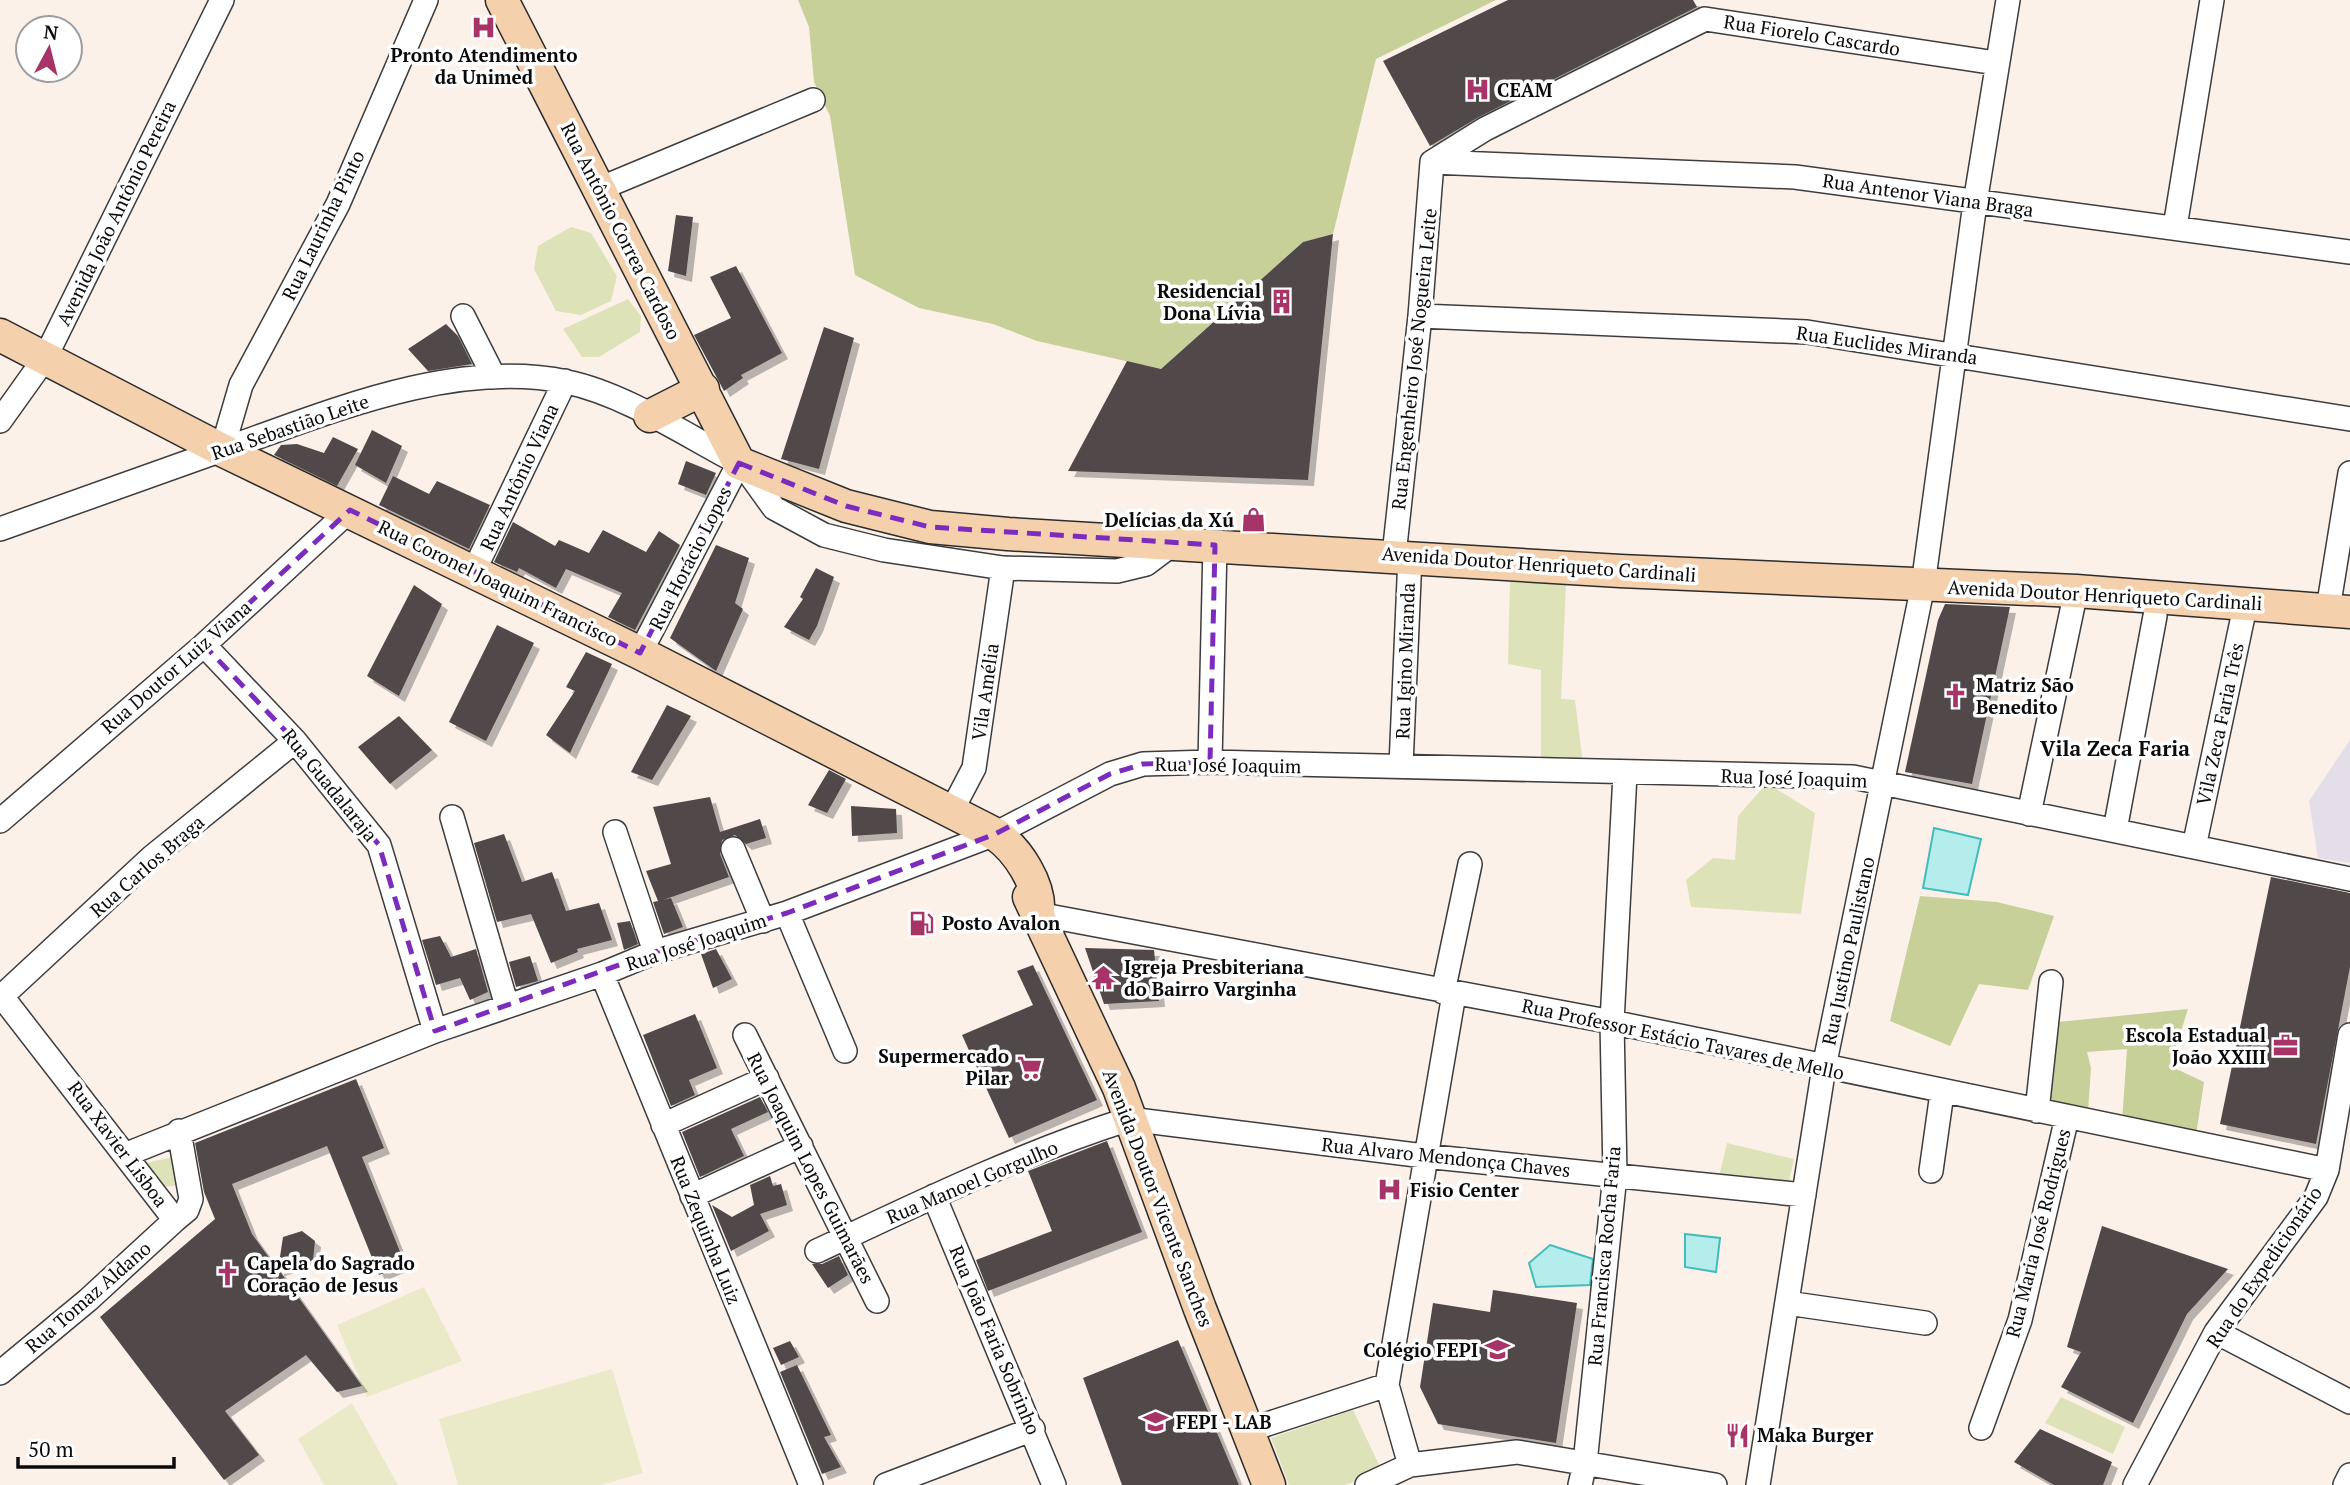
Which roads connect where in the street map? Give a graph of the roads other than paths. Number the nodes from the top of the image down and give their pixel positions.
1 (222, 0) edge
2 (426, 0) edge
3 (502, 0) edge
4 (2007, 0) edge
5 (2212, 0) edge
6 (1996, 63) junction
7 (813, 100) dead end
8 (1485, 129) junction
9 (1432, 162) junction
10 (1503, 167) junction
11 (599, 189) junction
12 (1975, 203) junction
13 (2175, 227) junction
14 (2350, 252) edge
15 (463, 316) dead end
16 (1420, 316) junction
17 (0, 335) edge
18 (1953, 354) junction
19 (45, 358) junction
20 (494, 377) junction
21 (565, 381) junction
22 (703, 389) junction
23 (650, 416) junction
24 (2350, 418) edge
25 (0, 421) edge
26 (222, 450) junction
27 (741, 464) junction
28 (2350, 473) edge
29 (350, 510) junction
30 (0, 529) edge
31 (1174, 543) junction
32 (1215, 545) junction
33 (1402, 556) junction
34 (1003, 568) junction
35 (473, 573) junction
36 (1923, 585) junction
37 (2076, 591) junction
38 (2246, 602) junction
39 (2339, 611) edge
40 (2155, 616) dead end
41 (204, 645) junction
42 (640, 653) junction
43 (295, 741) junction
44 (1210, 762) junction
45 (1401, 766) junction
46 (1625, 774) junction
47 (1883, 783) junction
48 (952, 810) junction
49 (2029, 814) junction
50 (452, 817) dead end
51 (0, 821) edge
52 (2115, 830) junction
53 (615, 832) dead end
54 (995, 834) junction
55 (2194, 847) junction
56 (733, 849) dead end
57 (1469, 864) dead end
58 (2350, 879) edge
59 (787, 913) junction
60 (1038, 914) junction
61 (763, 921) junction
62 (655, 952) junction
63 (602, 974) junction
64 (2052, 982) dead end
65 (1449, 993) junction
66 (1, 995) edge
67 (507, 1006) junction
68 (1612, 1022) junction
69 (435, 1031) junction
70 (745, 1035) dead end
71 (2350, 1038) edge
72 (845, 1051) dead end
73 (1824, 1067) junction
74 (767, 1078) junction
75 (1942, 1093) junction
76 (2037, 1111) junction
77 (2067, 1117) junction
78 (1129, 1119) junction
79 (663, 1125) junction
80 (179, 1131) junction
81 (800, 1146) junction
82 (127, 1154) junction
83 (1424, 1156) junction
84 (2327, 1170) junction
85 (1931, 1171) dead end
86 (1615, 1175) junction
87 (1804, 1195) junction
88 (692, 1196) junction
89 (934, 1196) junction
90 (175, 1220) junction
91 (846, 1237) junction
92 (817, 1251) dead end
93 (877, 1301) dead end
94 (1787, 1303) junction
95 (1925, 1323) dead end
96 (2216, 1332) junction
97 (0, 1373) edge
98 (1387, 1385) junction
99 (2350, 1402) edge
100 (1033, 1429) junction
101 (1981, 1429) dead end
102 (1249, 1430) junction
103 (1410, 1465) junction
104 (1583, 1474) edge
105 (2350, 1475) edge
106 (811, 1485) edge
107 (886, 1485) edge
108 (1054, 1485) edge
109 (1269, 1485) edge
110 (1367, 1485) edge
111 (1715, 1485) edge
112 (1758, 1485) edge
113 (2136, 1485) edge
114 (2345, 1485) edge

1 - 19 street, Avenida João Antônio Pereira
2 - 26 street, Rua Laurinha Pinto
3 - 11 main road, Rua Antônio Correa Cardoso
4 - 6 street, Rua Justino Paulistano
5 - 13 street
6 - 8 street, Rua Fiorelo Cascardo
6 - 12 street, Rua Justino Paulistano
7 - 11 street
8 - 9 street, Rua Fiorelo Cascardo
8 - 10 street
9 - 10 street, Rua Antenor Viana Braga
9 - 16 street, Rua Engenheiro José Nogueira Leite
10 - 12 street, Rua Antenor Viana Braga
11 - 22 main road, Rua Antônio Correa Cardoso
12 - 13 street, Rua Antenor Viana Braga
12 - 18 street, Rua Justino Paulistano
13 - 14 street, Rua Antenor Viana Braga
15 - 20 street
16 - 18 street, Rua Euclides Miranda
16 - 33 street, Rua Engenheiro José Nogueira Leite
17 - 19 main road, Rua Coronel Joaquim Francisco
18 - 24 street, Rua Euclides Miranda
18 - 36 street, Rua Justino Paulistano
19 - 25 street, Avenida João Antônio Pereira
19 - 26 main road, Rua Coronel Joaquim Francisco
20 - 21 street, Rua Sebastião Leite
20 - 26 street, Rua Sebastião Leite
21 - 23 street, Rua Sebastião Leite
21 - 35 street, Rua Antônio Viana
22 - 23 main road
22 - 27 main road, Rua Antônio Correa Cardoso
23 - 27 street, Rua Sebastião Leite
26 - 29 main road, Rua Coronel Joaquim Francisco
26 - 30 street, Rua Sebastião Leite
27 - 31 main road, Avenida Doutor Henriqueto Cardinali
27 - 34 street
27 - 42 street, Rua Horácio Lopes
28 - 39 street
29 - 35 main road, Rua Coronel Joaquim Francisco
29 - 41 street, Rua Doutor Luiz Viana
31 - 32 main road, Avenida Doutor Henriqueto Cardinali
31 - 34 street
32 - 33 main road, Avenida Doutor Henriqueto Cardinali
32 - 44 street
33 - 36 main road, Avenida Doutor Henriqueto Cardinali
33 - 45 street, Rua Igino Miranda
34 - 48 street, Vila Amélia
35 - 42 main road, Rua Coronel Joaquim Francisco
36 - 37 main road, Avenida Doutor Henriqueto Cardinali
36 - 47 street, Rua Justino Paulistano
37 - 38 main road, Avenida Doutor Henriqueto Cardinali
37 - 49 street
38 - 39 main road, Avenida Doutor Henriqueto Cardinali
38 - 55 street, Vila Zeca Faria Três
40 - 52 street
41 - 43 street, Rua Guadalaraja
41 - 51 street, Rua Doutor Luiz Viana
42 - 48 main road, Rua Coronel Joaquim Francisco
43 - 66 street, Rua Carlos Braga
43 - 69 street, Rua Guadalaraja
44 - 45 street, Rua José Joaquim
44 - 54 street, Rua José Joaquim
45 - 46 street, Rua José Joaquim
46 - 47 street, Rua José Joaquim
46 - 68 street, Rua Francisca Rocha Faria
47 - 49 street, Rua José Joaquim
47 - 73 street, Rua Justino Paulistano
48 - 54 main road, Rua Coronel Joaquim Francisco
49 - 52 street, Rua José Joaquim
50 - 67 street
52 - 55 street, Rua José Joaquim
53 - 62 street
54 - 59 street, Rua José Joaquim
54 - 60 main road, Avenida Doutor Vicente Sanches
55 - 58 street, Rua José Joaquim
56 - 61 street
57 - 65 street
59 - 61 street, Rua José Joaquim
59 - 72 street
60 - 65 street, Rua Professor Estácio Tavares de Mello
60 - 78 main road, Avenida Doutor Vicente Sanches
61 - 62 street, Rua José Joaquim
62 - 63 street, Rua José Joaquim
63 - 67 street, Rua José Joaquim
63 - 79 street, Rua Zequinha Luiz
64 - 76 street
65 - 68 street, Rua Professor Estácio Tavares de Mello
65 - 83 street
66 - 82 street, Rua Xavier Lisboa
67 - 69 street, Rua José Joaquim
68 - 73 street, Rua Professor Estácio Tavares de Mello
68 - 86 street, Rua Francisca Rocha Faria
69 - 80 street, Rua José Joaquim
70 - 74 street, Rua Joaquim Lopes Guimarães
71 - 84 street, Rua do Expedicionário
73 - 75 street, Rua Professor Estácio Tavares de Mello
73 - 87 street, Rua Justino Paulistano
74 - 79 street
74 - 81 street, Rua Joaquim Lopes Guimarães
75 - 76 street, Rua Professor Estácio Tavares de Mello
75 - 85 street
76 - 77 street, Rua Professor Estácio Tavares de Mello
77 - 84 street, Rua Professor Estácio Tavares de Mello
77 - 101 street, Rua Maria José Rodrigues
78 - 83 street, Rua Alvaro Mendonça Chaves
78 - 89 street, Rua Manoel Gorgulho
78 - 102 main road, Avenida Doutor Vicente Sanches
79 - 88 street, Rua Zequinha Luiz
80 - 82 street, Rua José Joaquim
80 - 90 street, Rua Xavier Lisboa
81 - 88 street
81 - 91 street, Rua Joaquim Lopes Guimarães
82 - 90 street, Rua Xavier Lisboa
83 - 86 street, Rua Alvaro Mendonça Chaves
83 - 98 street
84 - 96 street, Rua do Expedicionário
86 - 87 street, Rua Alvaro Mendonça Chaves
86 - 104 street, Rua Francisca Rocha Faria
87 - 94 street, Rua Justino Paulistano
88 - 106 street, Rua Zequinha Luiz
89 - 91 street, Rua Manoel Gorgulho
89 - 100 street, Rua João Faria Sobrinho
90 - 97 street, Rua Tomaz Aldano
91 - 92 street, Rua Manoel Gorgulho
91 - 93 street, Rua Joaquim Lopes Guimarães
94 - 95 street
94 - 112 street, Rua Justino Paulistano
96 - 99 street
96 - 113 street, Rua do Expedicionário
98 - 102 street
98 - 103 street
100 - 107 street
100 - 108 street, Rua João Faria Sobrinho
102 - 109 main road, Avenida Doutor Vicente Sanches
103 - 104 street
103 - 110 street
104 - 111 street
105 - 114 street

